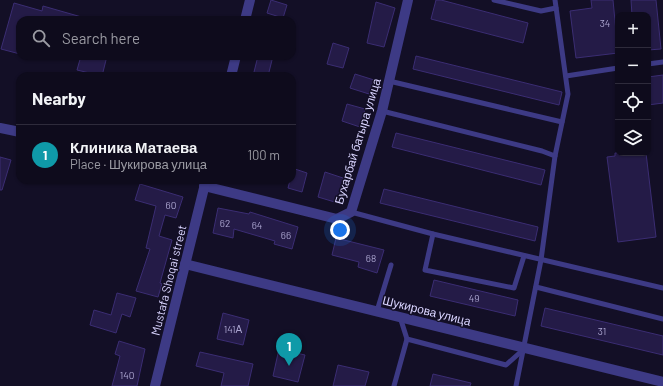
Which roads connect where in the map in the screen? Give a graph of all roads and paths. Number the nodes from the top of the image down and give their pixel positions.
1 (250, 0) edge
2 (408, 0) edge
3 (494, 0) edge
4 (555, 0) edge
5 (556, 8) junction
6 (246, 16) edge
7 (235, 60) edge
8 (663, 62) edge
9 (651, 64) edge
10 (615, 68) edge
11 (232, 72) edge
12 (566, 76) junction
13 (390, 81) junction
14 (382, 111) junction
15 (562, 122) junction
16 (0, 128) edge
17 (16, 131) edge
18 (555, 156) junction
19 (205, 184) edge
20 (209, 184) edge
21 (351, 212) junction
22 (433, 234) junction
23 (524, 256) junction
24 (541, 260) junction
25 (185, 264) junction
26 (391, 265) dead end
27 (536, 286) junction
28 (663, 288) edge
29 (377, 311) junction
30 (400, 317) junction
31 (663, 319) edge
32 (408, 339) junction
33 (525, 348) junction
34 (663, 382) edge
35 (155, 386) edge
36 (394, 386) edge
37 (516, 386) edge

1 - 6 street
2 - 13 street, Бухарбай батыра улица
3 - 5 lane
4 - 5 lane
5 - 12 lane
7 - 11 street
8 - 9 lane
10 - 12 lane
12 - 15 lane
13 - 14 street, Бухарбай батыра улица
13 - 15 lane
14 - 18 lane
14 - 21 street, Бухарбай батыра улица
15 - 18 lane
16 - 17 street
18 - 24 lane
19 - 25 street, Mustafa Shoqai street
20 - 21 street, Бухарбай батыра улица
21 - 22 lane
22 - 23 lane
22 - 23 lane
23 - 24 lane
24 - 27 lane
24 - 28 lane
25 - 29 street, Шукирова улица
25 - 35 street, Mustafa Shoqai street
26 - 29 lane
27 - 31 lane
27 - 33 lane
29 - 30 street, Шукирова улица
30 - 32 lane
30 - 33 street, Шукирова улица
32 - 33 lane
32 - 36 lane
33 - 34 street, Шукирова улица
33 - 37 lane

